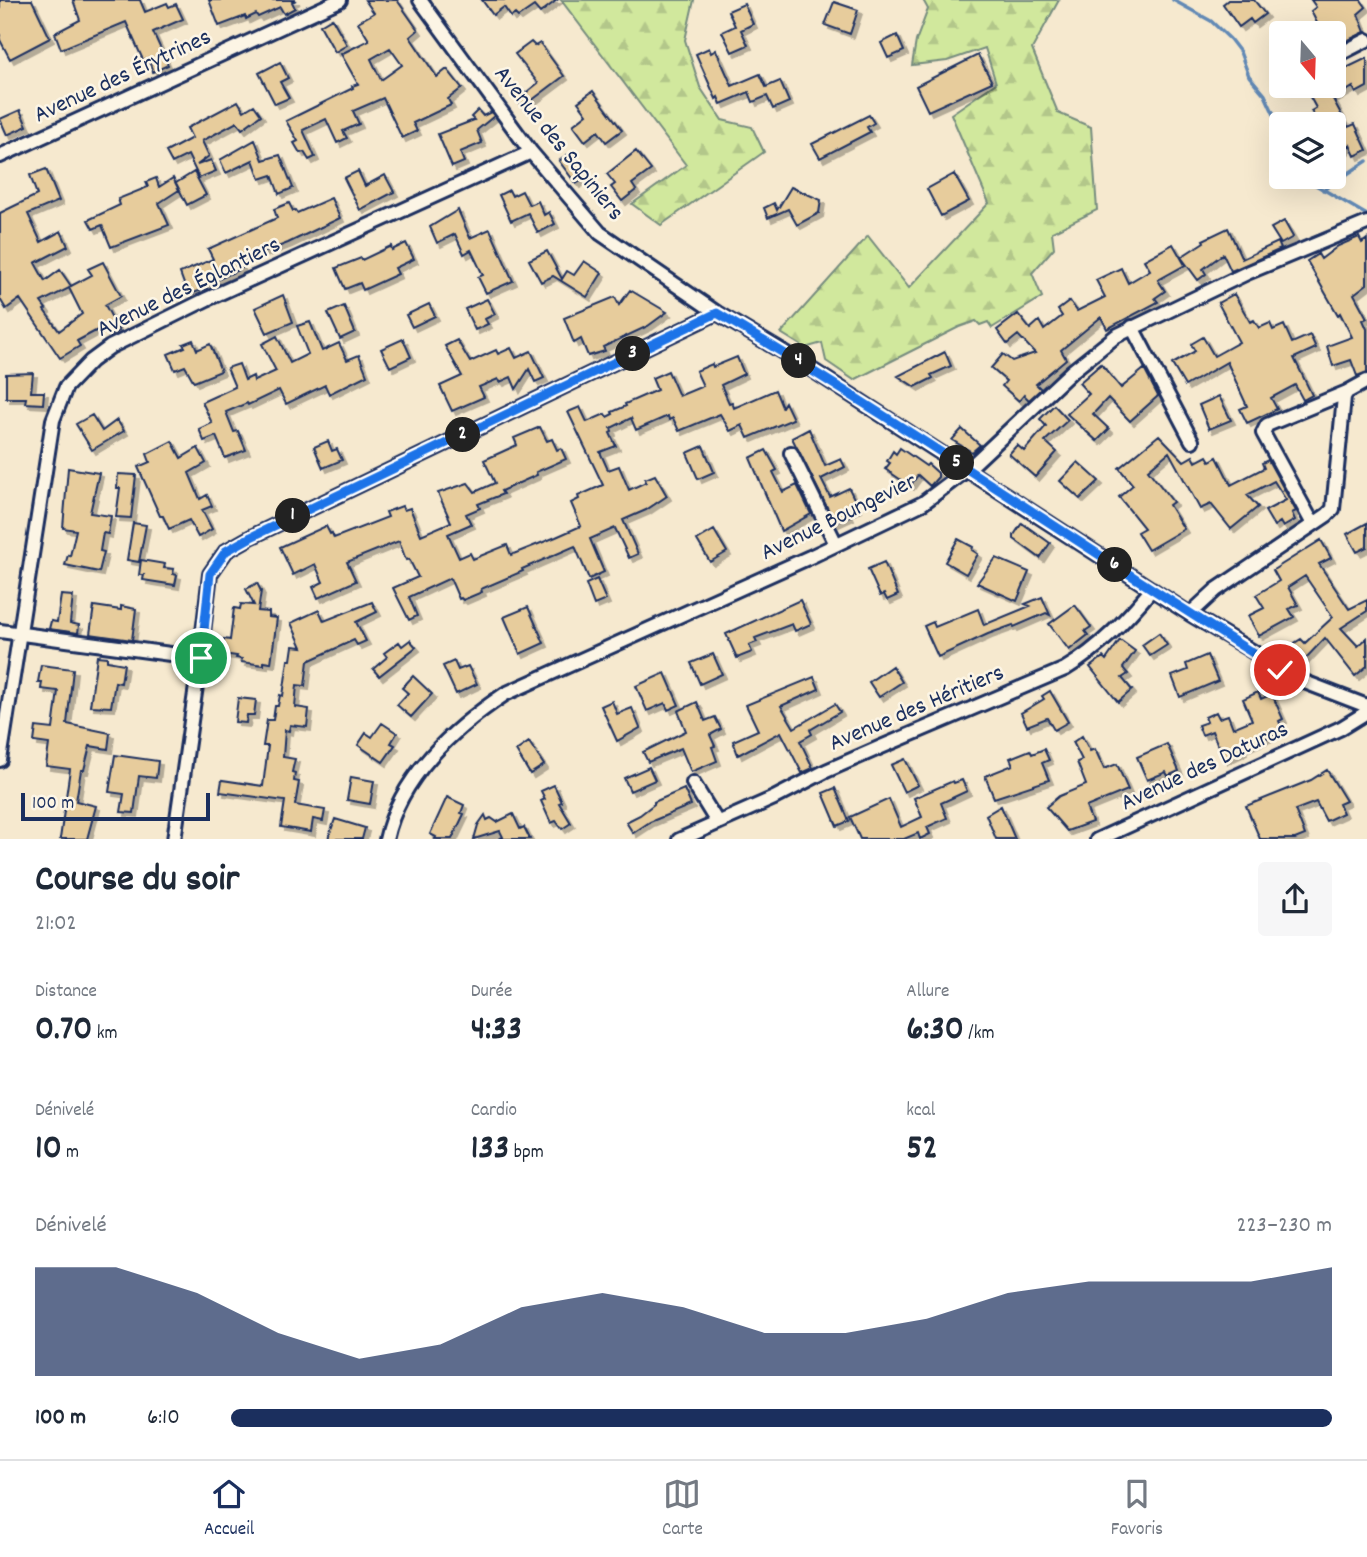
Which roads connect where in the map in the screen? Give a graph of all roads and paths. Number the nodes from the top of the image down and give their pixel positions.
1 (340, 0) edge
2 (420, 0) edge
3 (1367, 40) edge
4 (1346, 51) edge
5 (531, 152) junction
6 (0, 156) edge
7 (1367, 223) edge
8 (717, 313) junction
9 (1132, 327) junction
10 (1367, 381) edge
11 (1347, 392) junction
12 (1192, 441) dead end
13 (791, 453) dead end
14 (968, 469) junction
15 (1313, 524) junction
16 (836, 544) junction
17 (1152, 589) junction
18 (1190, 614) junction
19 (0, 631) edge
20 (21, 634) junction
21 (201, 658) junction
22 (1367, 706) edge
23 (1367, 712) edge
24 (0, 760) edge
25 (693, 783) dead end
26 (717, 822) junction
27 (174, 839) edge
28 (386, 839) edge
29 (679, 839) edge
30 (1097, 839) edge

1 - 6 street, Avenue des Érytrines
2 - 5 street, Avenue des Sapiniers
3 - 4 street
5 - 8 street, Avenue des Sapiniers
5 - 20 street, Avenue des Églantiers
7 - 9 street, Avenue Boungevier
8 - 14 street, Avenue des Sapiniers
8 - 21 street
9 - 12 street
9 - 14 street, Avenue Boungevier
10 - 11 street
11 - 15 street
11 - 15 street
13 - 16 street
14 - 16 street, Avenue Boungevier
14 - 17 street, Avenue des Sapiniers
15 - 18 street
16 - 28 street, Avenue Boungevier
17 - 18 street, Avenue des Sapiniers
17 - 26 street, Avenue des Héritiers
18 - 22 street, Avenue des Sapiniers
19 - 20 street
20 - 21 street
20 - 24 street, Avenue des Églantiers
21 - 27 street
23 - 30 street, Avenue des Daturas
25 - 26 street
26 - 29 street, Avenue des Héritiers

